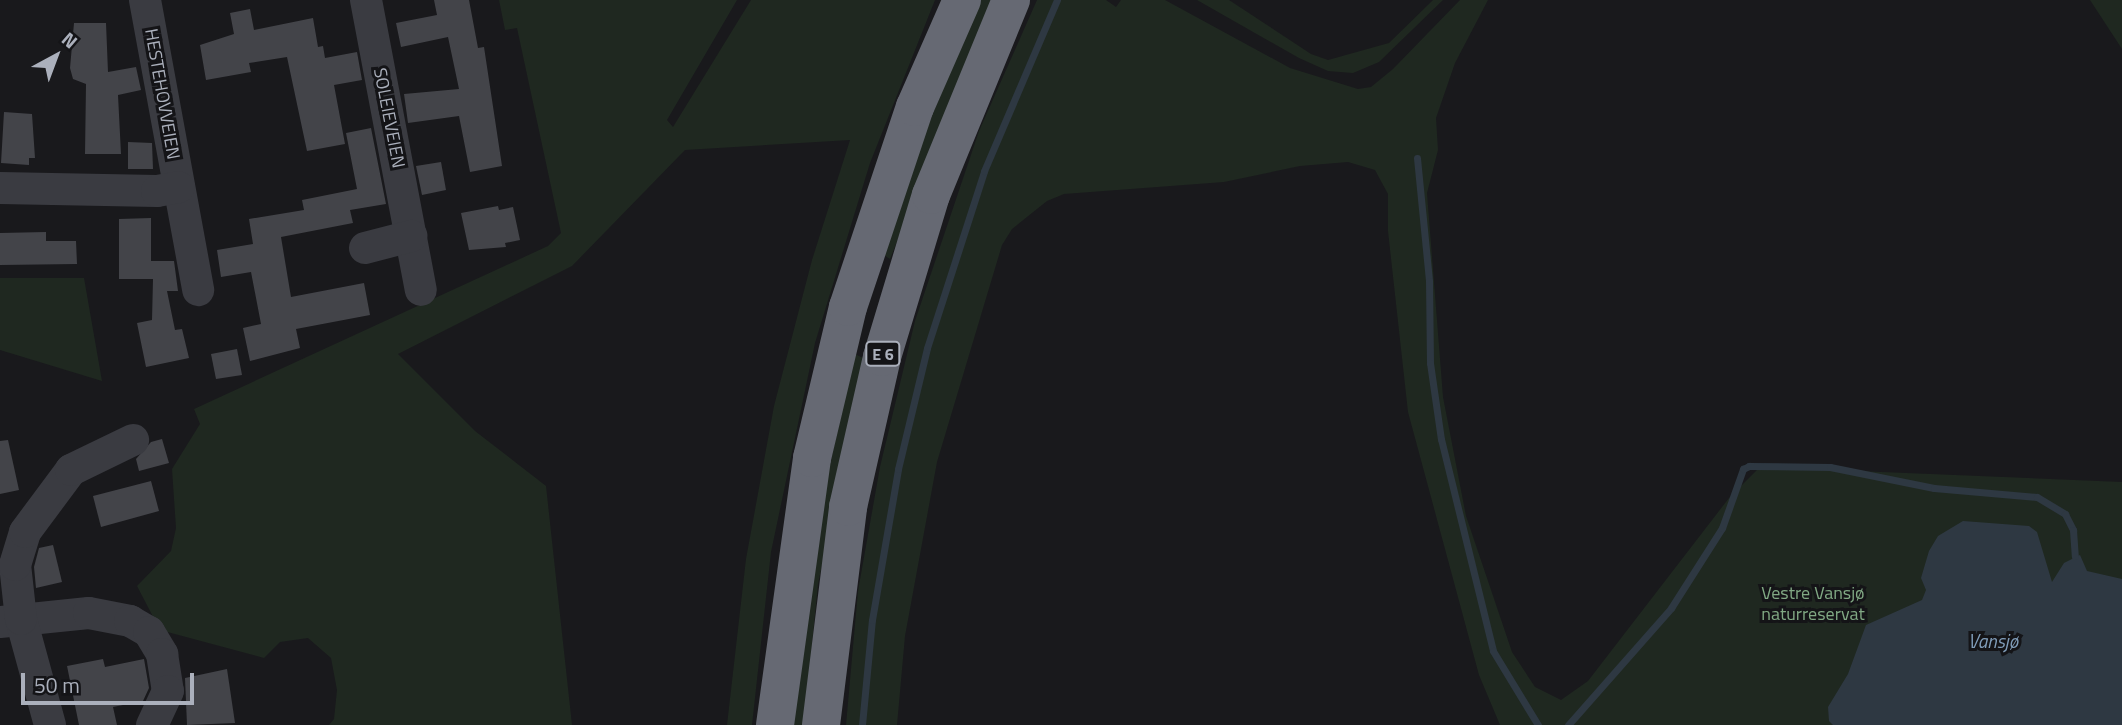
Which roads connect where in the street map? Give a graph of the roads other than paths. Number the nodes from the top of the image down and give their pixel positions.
1 (145, 0) edge
2 (366, 0) edge
3 (962, 0) edge
4 (1011, 0) edge
5 (179, 187) junction
6 (0, 188) edge
7 (411, 236) junction
8 (365, 248) dead end
9 (198, 290) dead end
10 (421, 290) dead end
11 (133, 440) dead end
12 (8, 555) edge
13 (11, 620) edge
14 (50, 725) edge
15 (152, 725) edge
16 (775, 725) edge
17 (821, 725) edge

1 - 5 street, HESTEHOVVEIEN
2 - 7 street, SOLEIEVEIEN
3 - 16 highway, E 6
4 - 17 highway, E 6
5 - 6 street
5 - 9 street, HESTEHOVVEIEN
7 - 8 street
7 - 10 street, SOLEIEVEIEN
11 - 12 street
12 - 13 street
13 - 14 street
13 - 15 street

